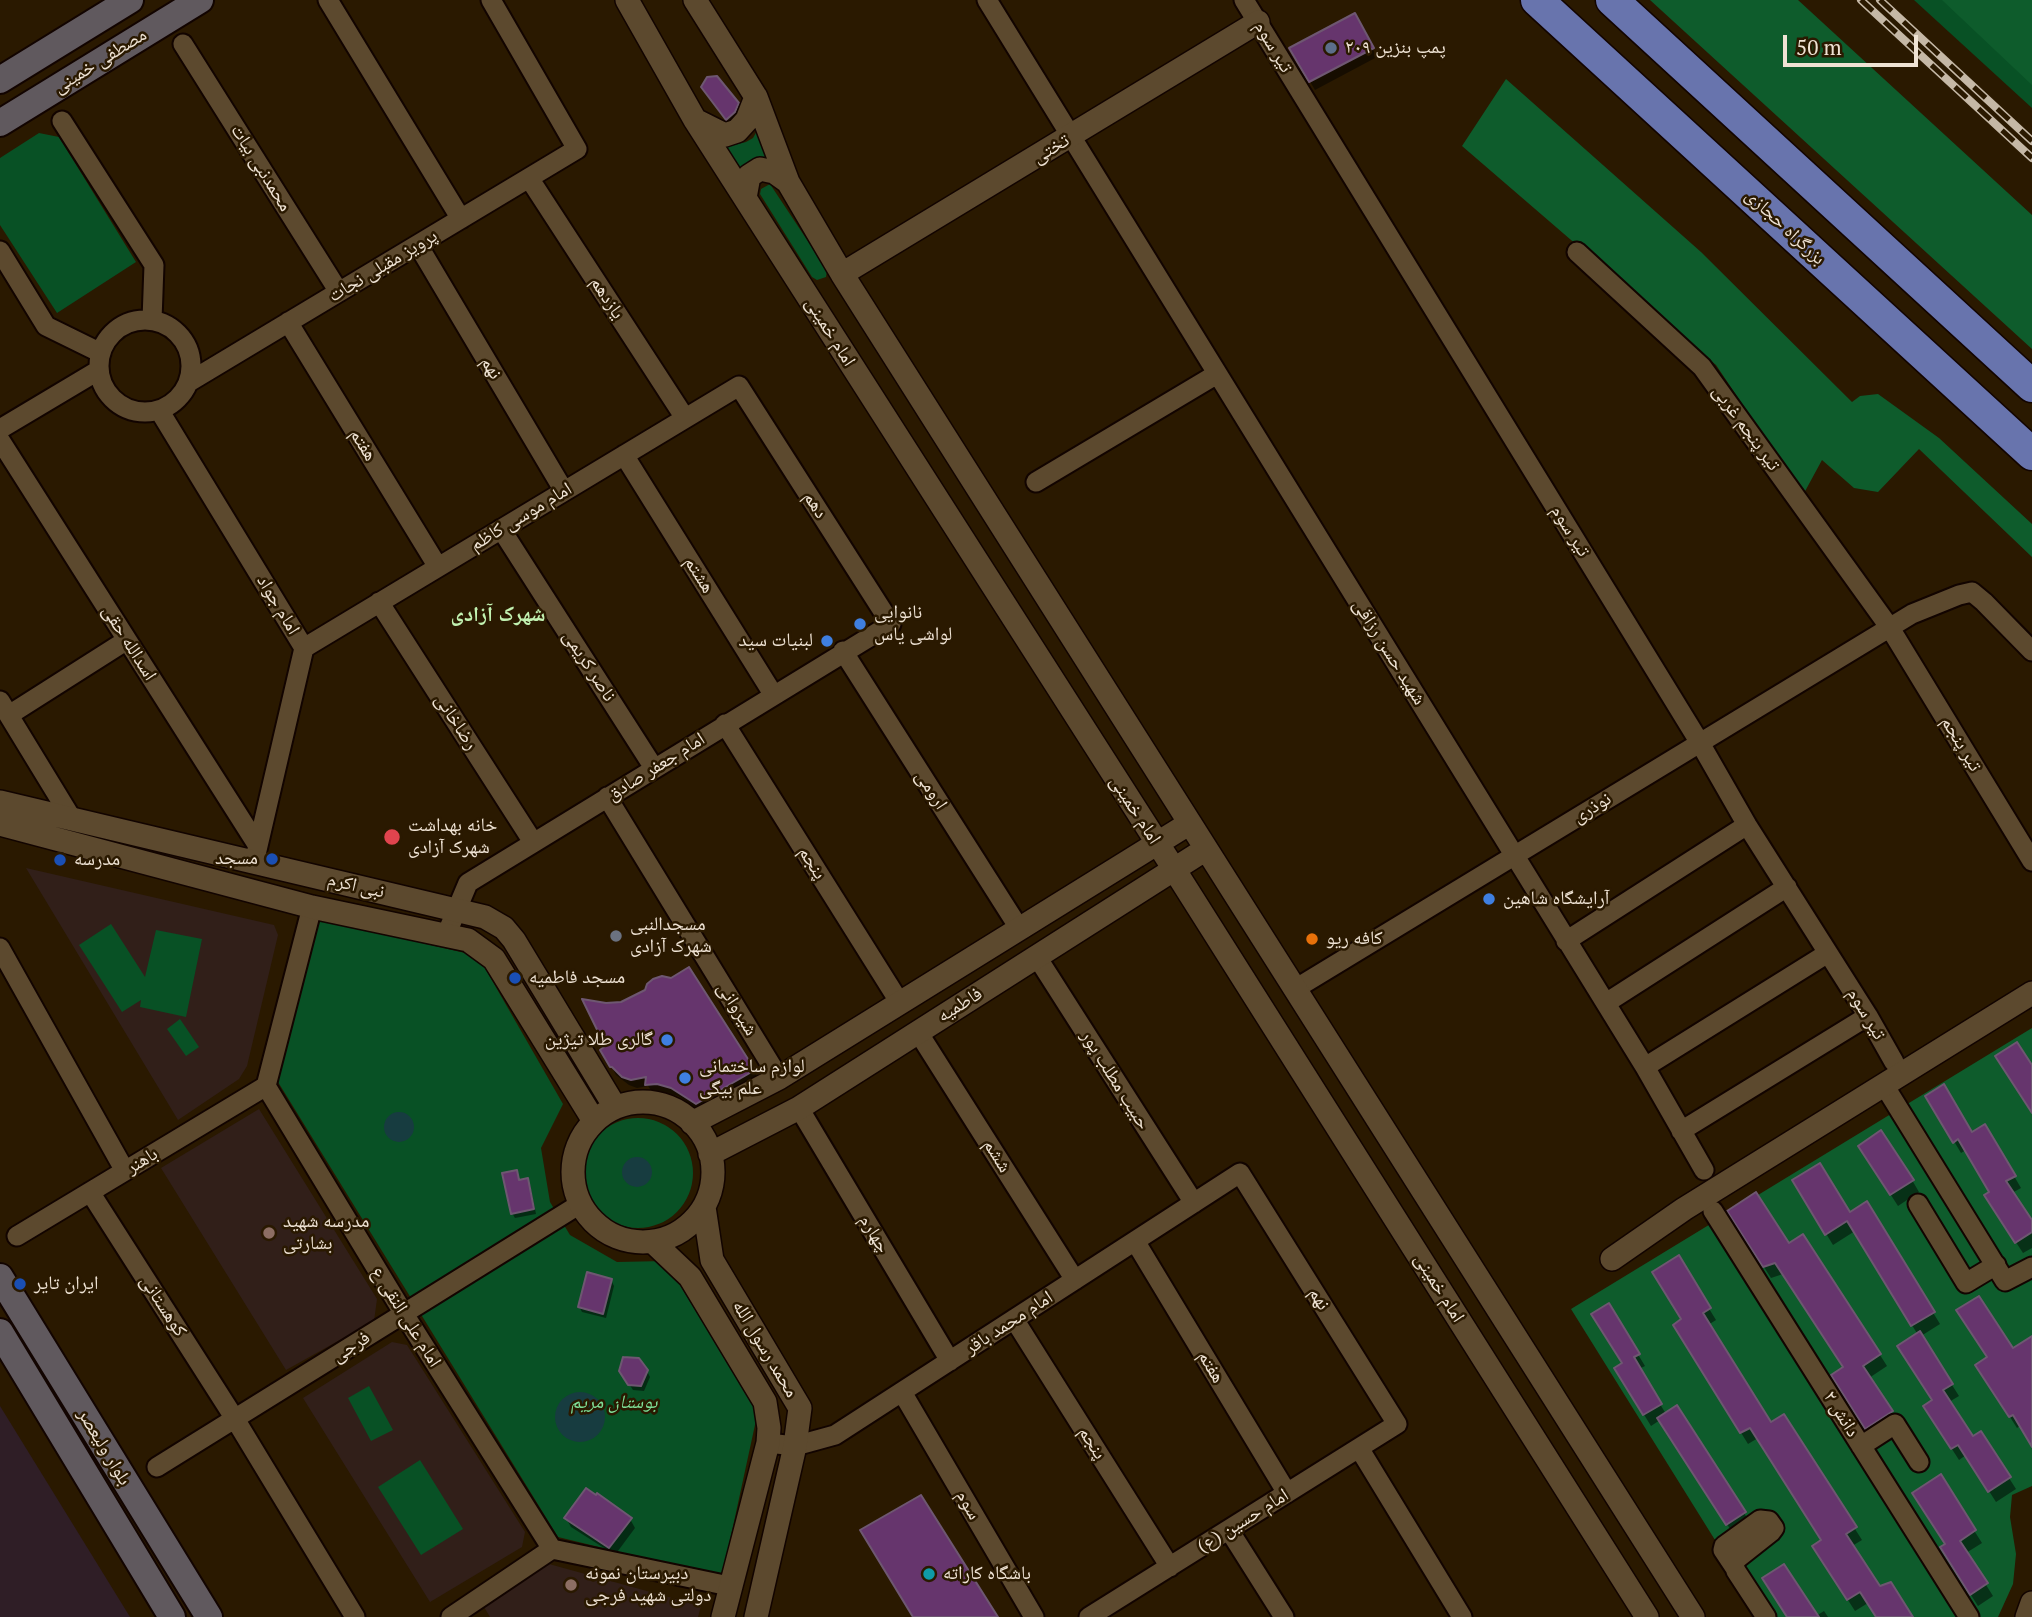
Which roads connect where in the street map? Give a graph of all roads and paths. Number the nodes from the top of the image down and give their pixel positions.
1 (130, 0) edge
2 (200, 0) edge
3 (328, 0) edge
4 (491, 0) edge
5 (627, 0) edge
6 (695, 0) edge
7 (987, 0) edge
8 (1244, 0) edge
9 (1537, 0) edge
10 (1612, 0) edge
11 (1258, 23) junction
12 (183, 44) dead end
13 (0, 80) edge
14 (757, 97) junction
15 (695, 120) junction
16 (62, 121) dead end
17 (0, 123) edge
18 (1072, 136) junction
19 (529, 178) junction
20 (788, 182) junction
21 (745, 198) junction
22 (461, 219) junction
23 (418, 244) junction
24 (0, 251) edge
25 (1577, 252) dead end
26 (842, 274) junction
27 (339, 292) junction
28 (152, 320) junction
29 (288, 323) junction
30 (100, 361) junction
31 (1217, 374) junction
32 (188, 382) junction
33 (739, 386) joint
34 (2032, 386) edge
35 (159, 410) junction
36 (685, 418) junction
37 (0, 429) edge
38 (0, 440) edge
39 (2032, 454) edge
40 (624, 455) junction
41 (1036, 482) dead end
42 (564, 491) junction
43 (501, 529) junction
44 (438, 567) junction
45 (379, 602) junction
46 (891, 624) joint
47 (1890, 628) junction
48 (127, 640) junction
49 (304, 648) junction
50 (2032, 650) edge
51 (843, 651) junction
52 (773, 694) junction
53 (4, 708) edge
54 (725, 724) junction
55 (1699, 743) junction
56 (654, 768) junction
57 (607, 797) junction
58 (0, 802) edge
59 (72, 819) junction
60 (1190, 823) junction
61 (0, 824) edge
62 (1747, 825) junction
63 (533, 842) junction
64 (1156, 844) junction
65 (1206, 849) junction
66 (256, 854) junction
67 (1515, 855) junction
68 (2032, 861) edge
69 (1174, 869) junction
70 (1787, 887) junction
71 (312, 906) junction
72 (457, 909) junction
73 (1019, 928) junction
74 (447, 933) junction
75 (1566, 941) junction
76 (0, 948) edge
77 (1828, 953) junction
78 (1037, 957) junction
79 (1295, 989) junction
80 (2032, 993) edge
81 (900, 1003) junction
82 (1606, 1003) junction
83 (1868, 1016) junction
84 (918, 1032) junction
85 (1894, 1062) dead end
86 (1645, 1067) junction
87 (779, 1078) junction
88 (1884, 1085) junction
89 (266, 1086) junction
90 (615, 1107) junction
91 (799, 1108) junction
92 (594, 1121) junction
93 (692, 1123) junction
94 (1681, 1131) junction
95 (710, 1154) junction
96 (1704, 1170) dead end
97 (125, 1171) junction
98 (1240, 1173) joint
99 (90, 1192) junction
100 (1194, 1203) junction
101 (580, 1204) junction
102 (1919, 1204) dead end
103 (704, 1207) junction
104 (1713, 1211) dead end
105 (17, 1236) dead end
106 (1135, 1241) junction
107 (653, 1242) junction
108 (1612, 1259) dead end
109 (1996, 1265) junction
110 (2032, 1267) edge
111 (0, 1277) edge
112 (1075, 1280) junction
113 (404, 1314) junction
114 (1014, 1319) junction
115 (0, 1332) edge
116 (950, 1361) junction
117 (902, 1392) junction
118 (235, 1419) junction
119 (1397, 1424) joint
120 (768, 1443) junction
121 (795, 1446) junction
122 (1861, 1446) junction
123 (1359, 1448) junction
124 (1919, 1462) dead end
125 (157, 1467) dead end
126 (1287, 1493) junction
127 (1229, 1530) junction
128 (1771, 1532) dead end
129 (552, 1549) junction
130 (1170, 1567) junction
131 (729, 1586) junction
132 (2032, 1603) edge
133 (1100, 1614) edge
134 (172, 1617) edge
135 (209, 1617) edge
136 (355, 1617) edge
137 (451, 1617) edge
138 (723, 1617) edge
139 (755, 1617) edge
140 (1034, 1617) edge
141 (1284, 1617) edge
142 (1462, 1617) edge
143 (1647, 1617) edge
144 (1693, 1617) edge
145 (1766, 1617) edge
146 (1969, 1617) edge
147 (2028, 1617) edge

1 - 13 main road, مصطفی خمینی
2 - 17 main road, مصطفی خمینی
3 - 22 street
4 - 19 street, پرویز مقبلی نجات
5 - 15 street, امام خمینی
6 - 14 street, امام خمینی
7 - 18 street, شهید حسن رزاقی
8 - 11 street, تیر سوم
9 - 39 highway, بزرگراه حجازی
10 - 34 highway
11 - 18 street, تختی
11 - 55 street, تیر سوم
12 - 27 street, محمدنبی بیات
14 - 15 street
14 - 20 street, امام خمینی
15 - 21 street, امام خمینی
16 - 28 street
18 - 26 street, تختی
18 - 31 street, شهید حسن رزاقی
19 - 22 street, پرویز مقبلی نجات
19 - 36 street, یازدهم
20 - 21 street
20 - 26 street, امام خمینی
21 - 64 street, امام خمینی
22 - 23 street, پرویز مقبلی نجات
23 - 27 street, پرویز مقبلی نجات
23 - 42 street, نهم
24 - 30 street
25 - 47 street, تیر پنجم غربی
26 - 60 street, امام خمینی
27 - 29 street, پرویز مقبلی نجات
28 - 30 street
28 - 32 street
29 - 32 street, پرویز مقبلی نجات
29 - 44 street, هفتم
30 - 35 street
30 - 37 street
31 - 41 street
31 - 67 street, شهید حسن رزاقی
32 - 35 street
33 - 36 street, امام موسی کاظم
33 - 46 street, دهم
35 - 49 street, امام جواد
36 - 40 street, امام موسی کاظم
38 - 48 street, اسدالله حقی
40 - 42 street, امام موسی کاظم
40 - 52 street, هشتم
42 - 43 street, امام موسی کاظم
43 - 44 street, امام موسی کاظم
43 - 56 street, ناصر کریمی
44 - 45 street, امام موسی کاظم
45 - 49 street, امام موسی کاظم
45 - 63 street, رضاخانی
46 - 51 street, امام جعفر صادق
47 - 50 street, نوذری
47 - 55 street, نوذری
47 - 68 street, تیر پنجم
48 - 53 street
48 - 66 street, اسدالله حقی
49 - 66 street, امام جواد
51 - 52 street, امام جعفر صادق
51 - 73 street, ارومی
52 - 54 street, امام جعفر صادق
53 - 59 street
54 - 56 street, امام جعفر صادق
54 - 81 street, پنجم
55 - 62 street, تیر سوم
55 - 67 street, نوذری
56 - 57 street, امام جعفر صادق
57 - 63 street, امام جعفر صادق
57 - 87 street, شیروانی
58 - 59 street, نبی اکرم
59 - 66 street, نبی اکرم
60 - 64 street, فاطمیه
60 - 65 street, امام خمینی
61 - 71 street, نبی اکرم
62 - 70 street, تیر سوم
62 - 75 street
63 - 72 street, امام جعفر صادق
64 - 69 street, امام خمینی
64 - 73 street, فاطمیه
65 - 69 street, فاطمیه
65 - 79 street, امام خمینی
66 - 72 street, نبی اکرم
67 - 75 street, شهید حسن رزاقی
67 - 79 street, نوذری
69 - 78 street, فاطمیه
69 - 143 street, امام خمینی
70 - 77 street, تیر سوم
70 - 82 street
71 - 74 street, نبی اکرم
71 - 89 street
72 - 74 street, امام جعفر صادق
72 - 90 street, نبی اکرم
73 - 81 street, فاطمیه
74 - 92 street, نبی اکرم
75 - 82 street, شهید حسن رزاقی
76 - 97 street
77 - 83 street, تیر سوم
77 - 86 street
78 - 84 street, فاطمیه
78 - 100 street, حبیب مطلب پور
79 - 144 street, امام خمینی
80 - 88 street
81 - 87 street, فاطمیه
82 - 86 street, شهید حسن رزاقی
83 - 85 street, تیر سوم
83 - 94 street
84 - 91 street, فاطمیه
84 - 112 street, ششم
86 - 94 street, شهید حسن رزاقی
87 - 93 street, فاطمیه
88 - 108 street
88 - 109 street
89 - 97 street, باهنر
89 - 113 street, امام علی النقی ع
90 - 92 street, محمد رسول الله
90 - 93 street, محمد رسول الله
91 - 95 street, فاطمیه
91 - 116 street, چهارم
92 - 101 street, محمد رسول الله
93 - 95 street, محمد رسول الله
94 - 96 street, شهید حسن رزاقی
95 - 103 street, محمد رسول الله
97 - 99 street, باهنر
98 - 100 street, امام محمد باقر
98 - 119 street, نهم
99 - 105 street, باهنر
99 - 118 street, کوهستانی
100 - 106 street, امام محمد باقر
101 - 107 street, محمد رسول الله
101 - 113 street, فرجی
102 - 109 street
103 - 107 street
103 - 121 street, محمد رسول الله
104 - 122 street, دانش ۲
106 - 112 street, امام محمد باقر
106 - 126 street, هفتم
107 - 120 street, محمد رسول الله
109 - 110 street
111 - 135 main road, بلوار ولیعصر
112 - 114 street, امام محمد باقر
113 - 118 street, فرجی
113 - 129 street, امام علی النقی ع
114 - 116 street, امام محمد باقر
114 - 130 street, پنجم
115 - 134 main road, بلوار ولیعصر
116 - 117 street, امام محمد باقر
117 - 121 street, امام محمد باقر
117 - 140 street, سوم
118 - 125 street, فرجی
118 - 136 street, کوهستانی
119 - 123 street, امام حسین (ع)
120 - 121 street, امام محمد باقر
120 - 131 street, محمد رسول الله
121 - 139 street, محمد رسول الله
122 - 124 street
122 - 146 street, دانش ۲
123 - 126 street, امام حسین (ع)
123 - 142 street
126 - 127 street, امام حسین (ع)
127 - 130 street, امام حسین (ع)
127 - 141 street
128 - 145 street
129 - 131 street
129 - 137 street
130 - 133 street, امام حسین (ع)
131 - 138 street, محمد رسول الله
132 - 147 street

